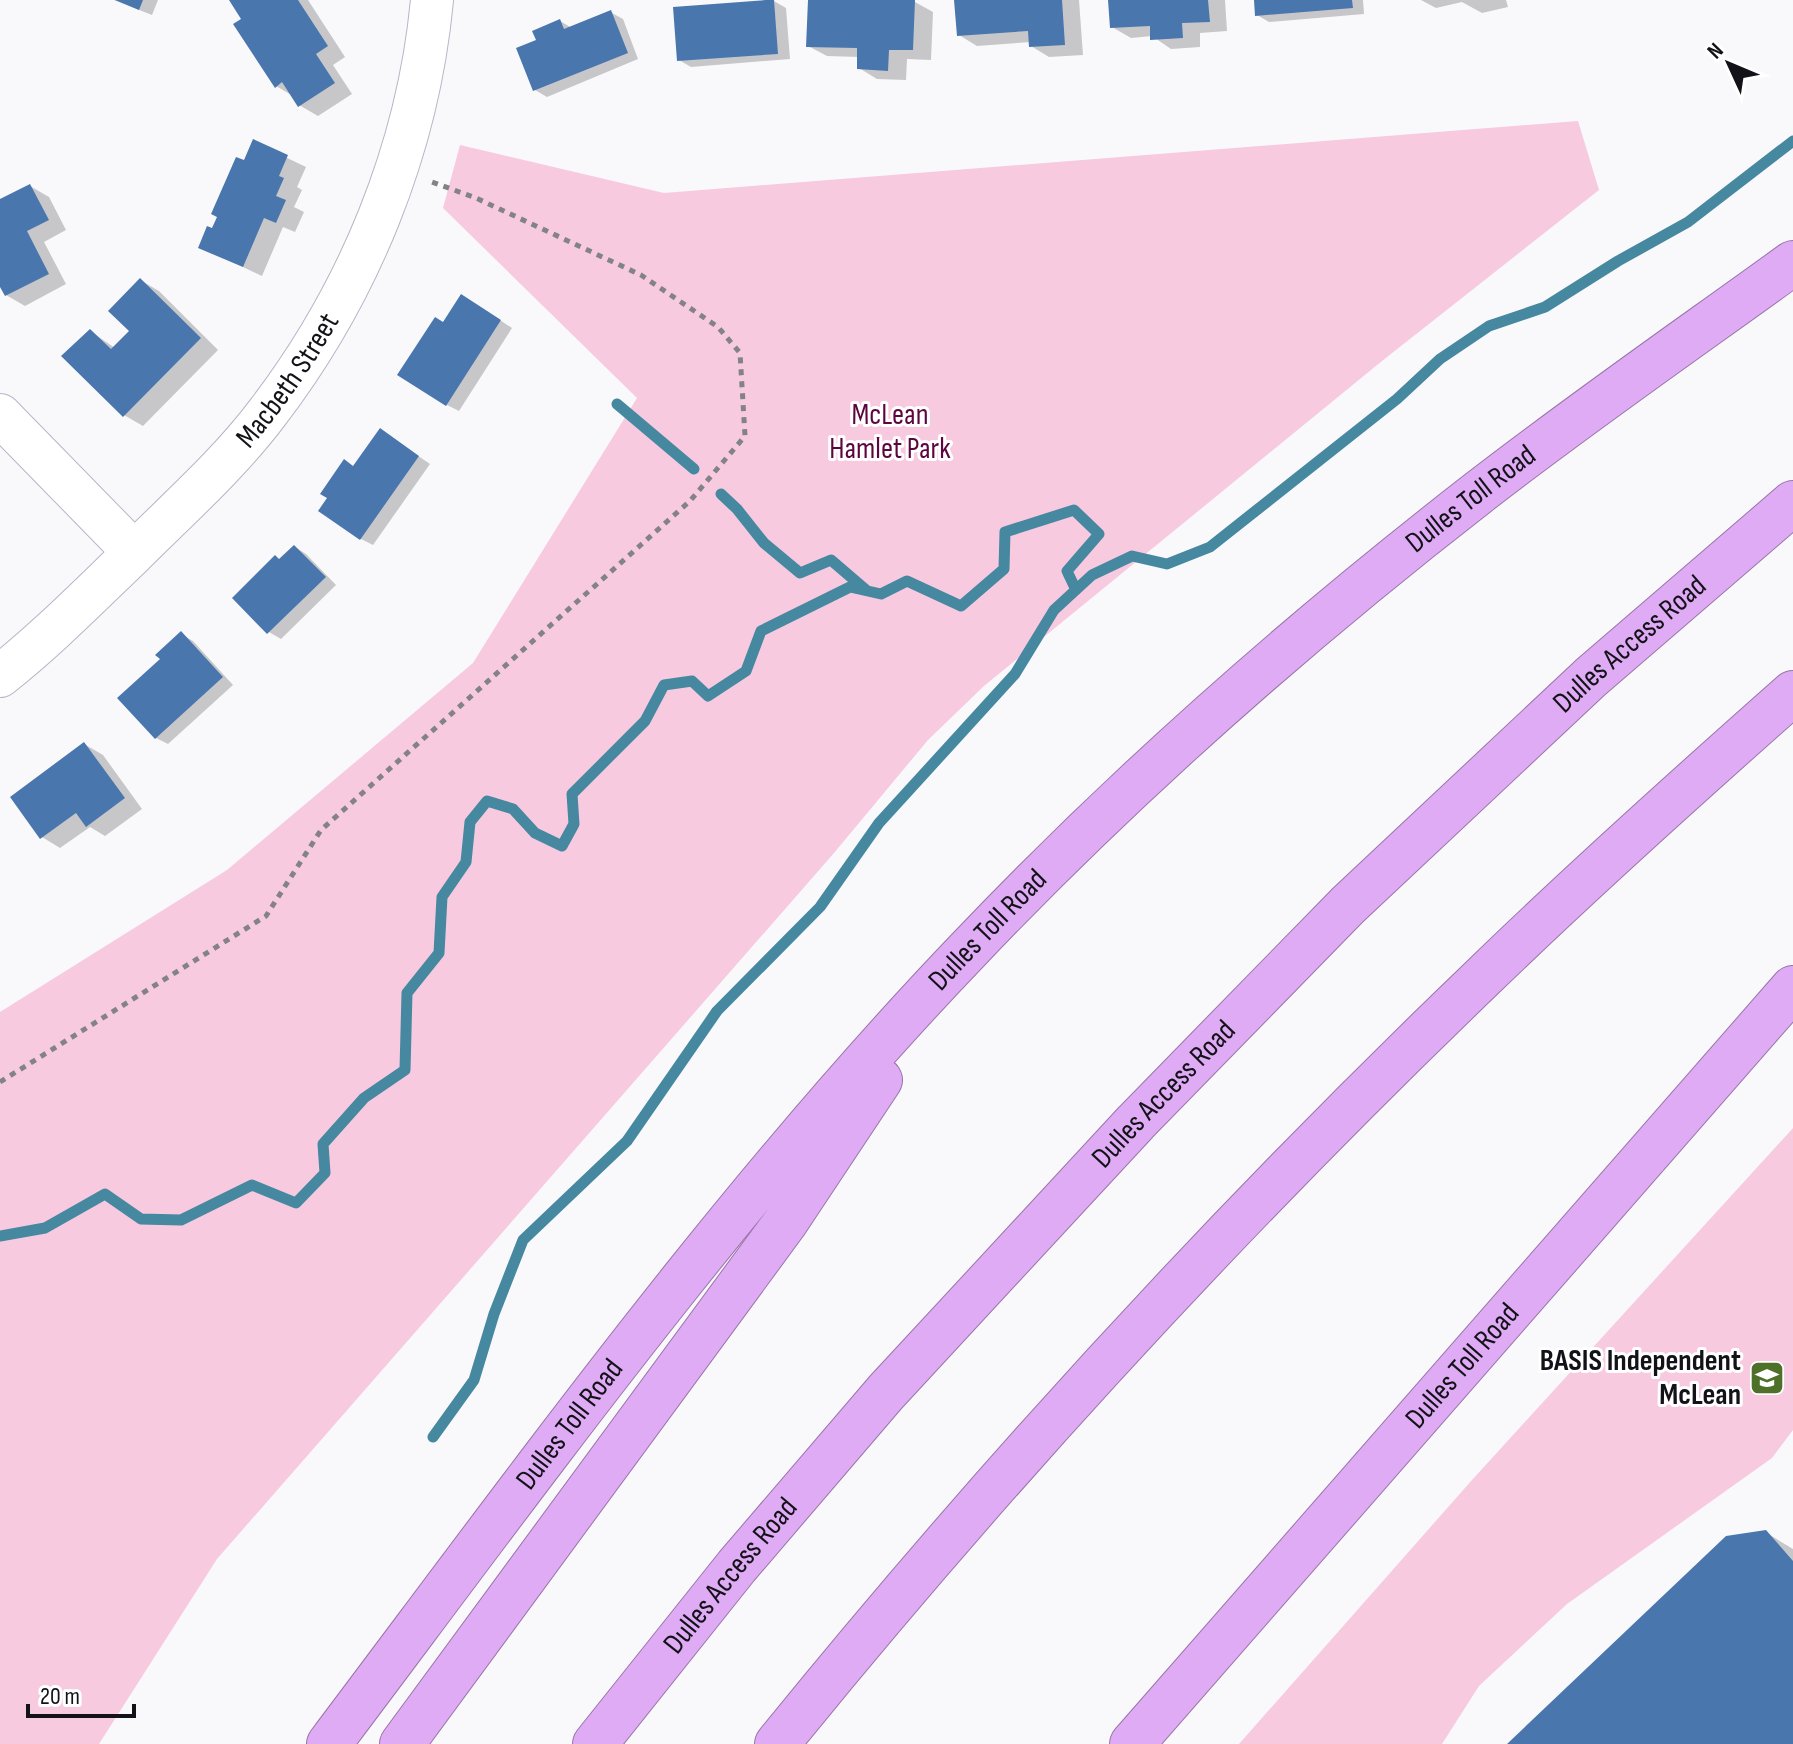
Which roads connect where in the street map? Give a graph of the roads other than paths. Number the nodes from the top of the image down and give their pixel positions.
1 (432, 0) edge
2 (1793, 263) edge
3 (0, 415) edge
4 (1793, 503) edge
5 (134, 552) junction
6 (0, 676) edge
7 (1793, 693) edge
8 (966, 952) junction
9 (1793, 988) edge
10 (329, 1744) edge
11 (402, 1744) edge
12 (595, 1744) edge
13 (777, 1744) edge
14 (1132, 1744) edge

1 - 5 street, Macbeth Street
2 - 8 highway, Dulles Toll Road
3 - 5 street
4 - 12 highway, Dulles Access Road
5 - 6 street, Macbeth Street
7 - 13 highway
8 - 10 highway, Dulles Toll Road
8 - 11 highway
9 - 14 highway, Dulles Toll Road

